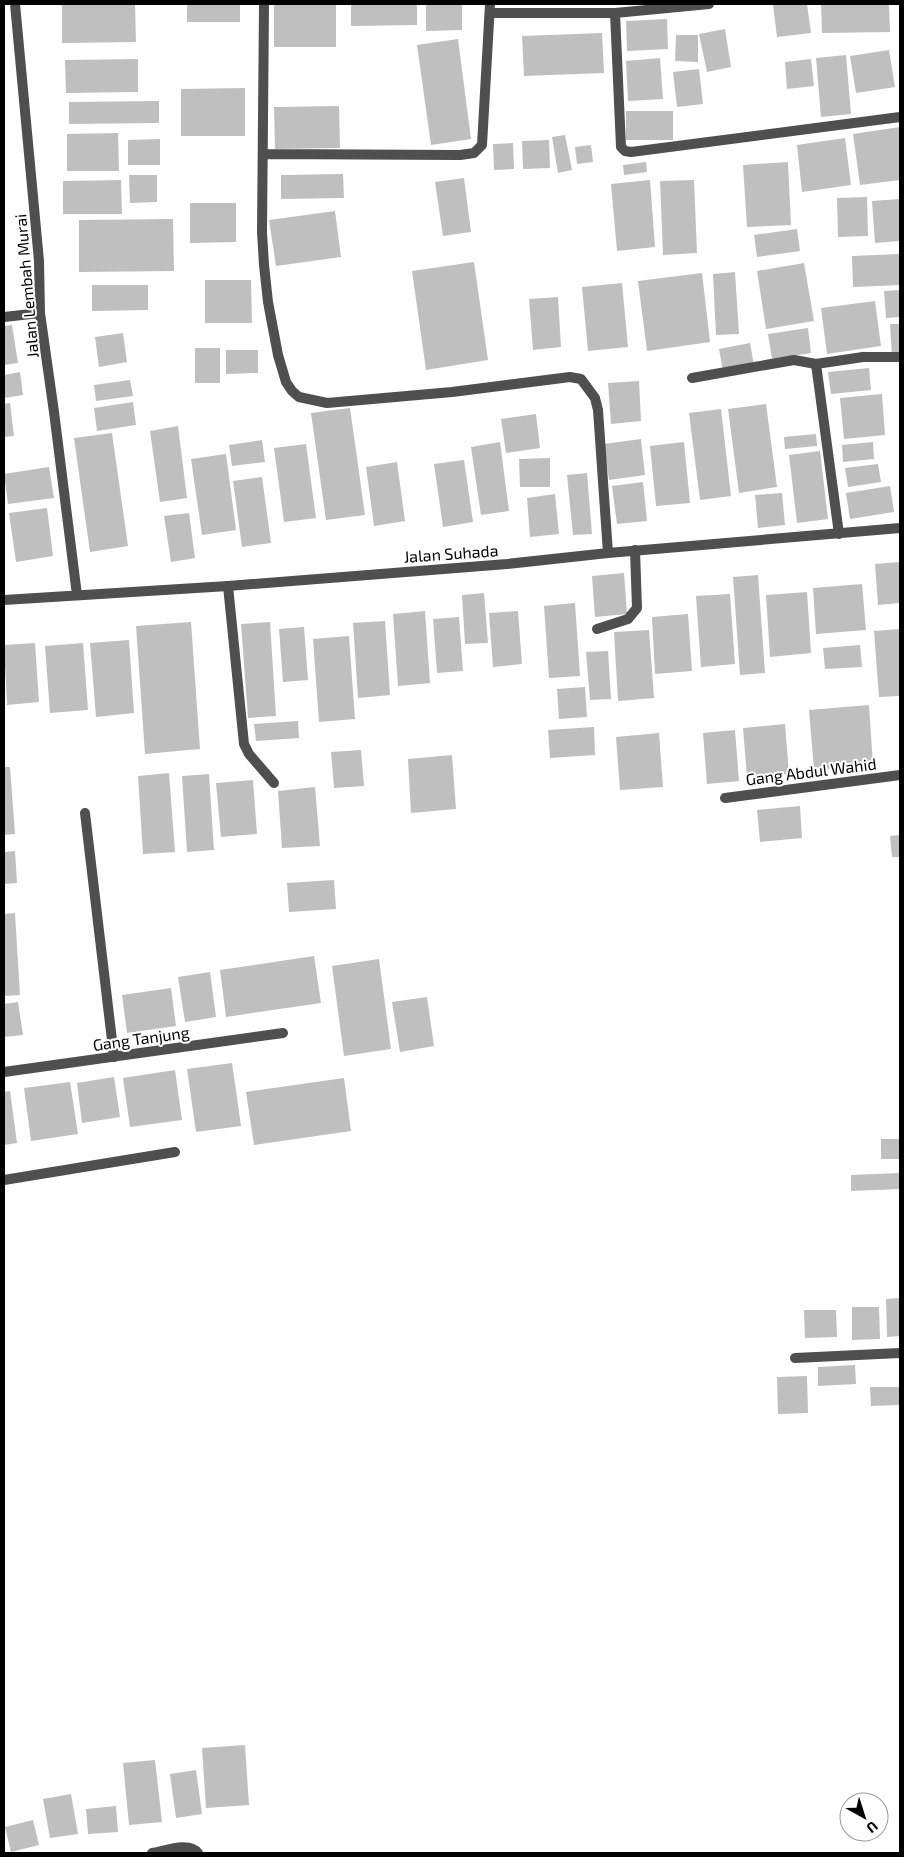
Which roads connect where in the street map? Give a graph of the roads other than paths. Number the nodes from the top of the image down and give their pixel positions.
1 (15, 4) edge
2 (264, 4) edge
3 (708, 4) edge
4 (491, 8) edge
5 (615, 13) junction
6 (900, 117) edge
7 (263, 154) junction
8 (40, 313) junction
9 (4, 317) edge
10 (900, 358) edge
11 (816, 364) junction
12 (692, 378) dead end
13 (900, 528) edge
14 (839, 534) junction
15 (635, 550) junction
16 (608, 553) junction
17 (228, 586) junction
18 (76, 595) junction
19 (4, 600) edge
20 (597, 629) dead end
21 (900, 775) edge
22 (274, 783) dead end
23 (725, 798) dead end
24 (85, 812) dead end
25 (283, 1033) dead end
26 (114, 1057) junction
27 (4, 1072) edge
28 (175, 1152) dead end
29 (4, 1180) edge
30 (900, 1353) edge
31 (795, 1358) dead end
32 (152, 1853) edge
33 (198, 1853) edge

1 - 8 street, Jalan Lembah Murai
2 - 7 street
3 - 5 street
4 - 5 street
4 - 7 street
5 - 6 street
7 - 16 street
8 - 9 street
8 - 18 street, Jalan Lembah Murai
10 - 11 street
11 - 12 street
11 - 14 street
13 - 14 street, Jalan Suhada
14 - 15 street, Jalan Suhada
15 - 16 street, Jalan Suhada
15 - 20 street
16 - 17 street, Jalan Suhada
17 - 18 street, Jalan Suhada
17 - 22 street
18 - 19 street, Jalan Suhada
21 - 23 street, Gang Abdul Wahid
24 - 26 street
25 - 26 street, Gang Tanjung
26 - 27 street, Gang Tanjung
28 - 29 street
30 - 31 street
32 - 33 street

